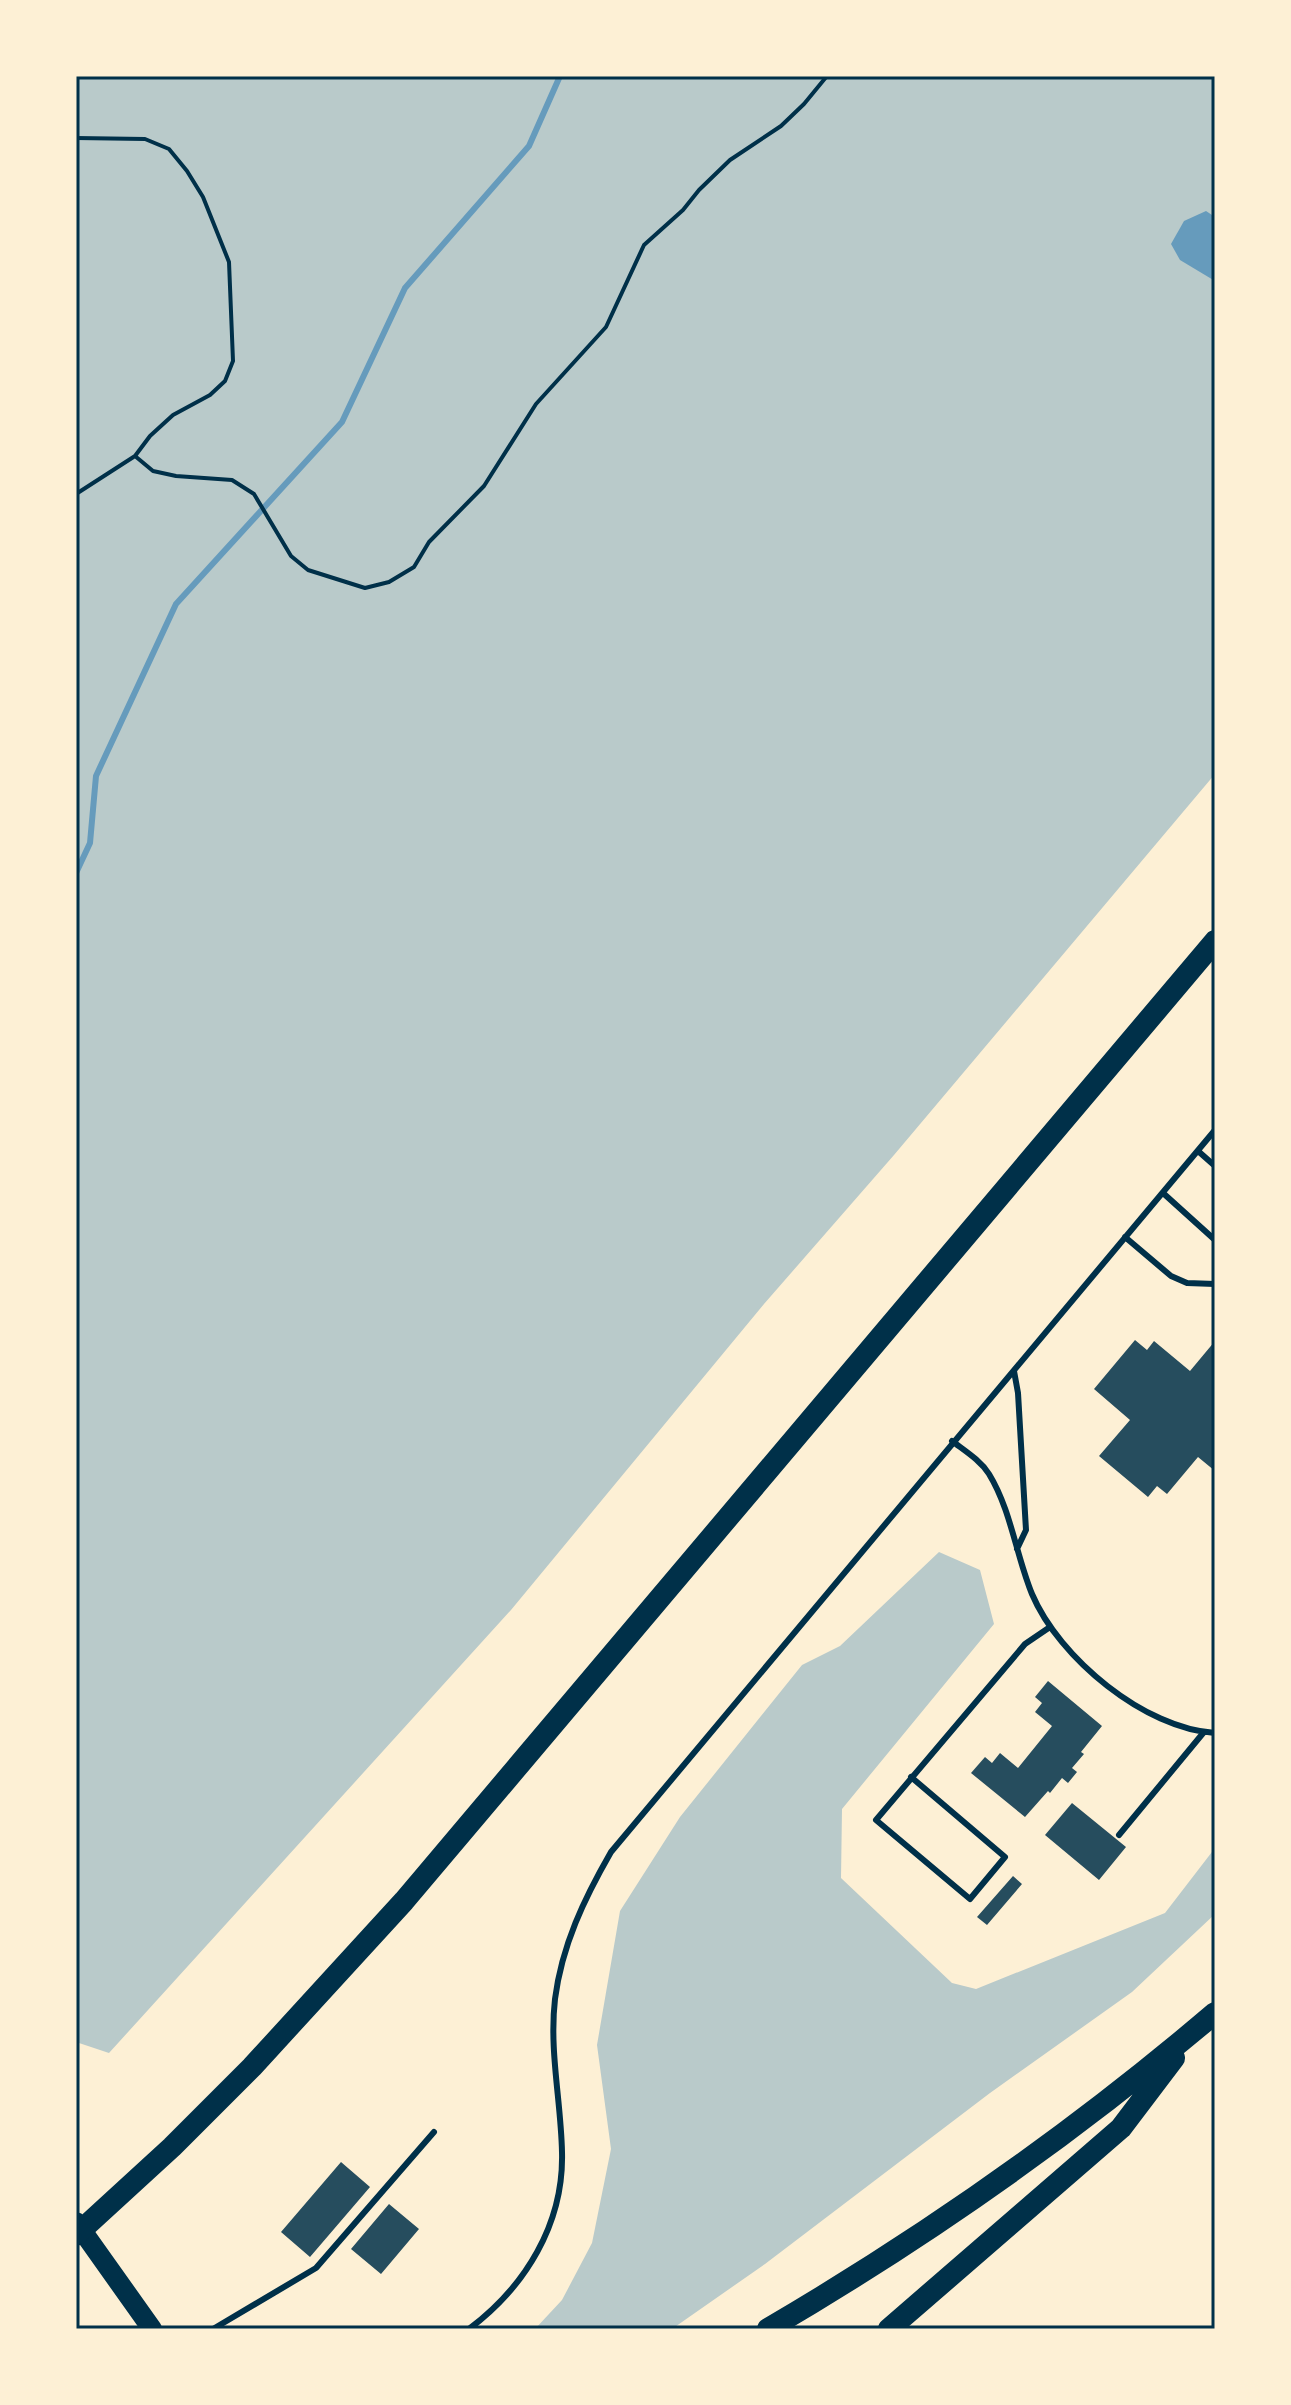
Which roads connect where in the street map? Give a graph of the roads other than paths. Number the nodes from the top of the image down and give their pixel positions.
1 (1215, 941) edge
2 (1215, 1130) edge
3 (1198, 1151) junction
4 (1215, 1166) edge
5 (1163, 1193) junction
6 (1125, 1237) junction
7 (1215, 1240) edge
8 (1215, 1284) edge
9 (1014, 1371) junction
10 (952, 1441) junction
11 (1017, 1549) junction
12 (1050, 1627) junction
13 (1204, 1732) junction
14 (1215, 1733) edge
15 (911, 1777) junction
16 (1119, 1835) dead end
17 (1207, 2020) edge
18 (434, 2132) dead end
19 (76, 2222) edge
20 (76, 2235) edge
21 (152, 2329) edge
22 (213, 2329) edge
23 (469, 2329) edge
24 (768, 2329) edge
25 (889, 2329) edge

1 - 20 highway
2 - 3 lane
3 - 4 lane
3 - 5 lane
5 - 6 lane
5 - 7 lane
6 - 8 lane
6 - 9 lane
9 - 10 lane
9 - 11 lane
10 - 11 lane
10 - 23 lane
11 - 12 lane
12 - 13 lane
12 - 15 lane
13 - 14 lane
13 - 16 lane
15 - 15 lane
17 - 24 highway
17 - 25 highway
18 - 22 lane
19 - 21 main road

